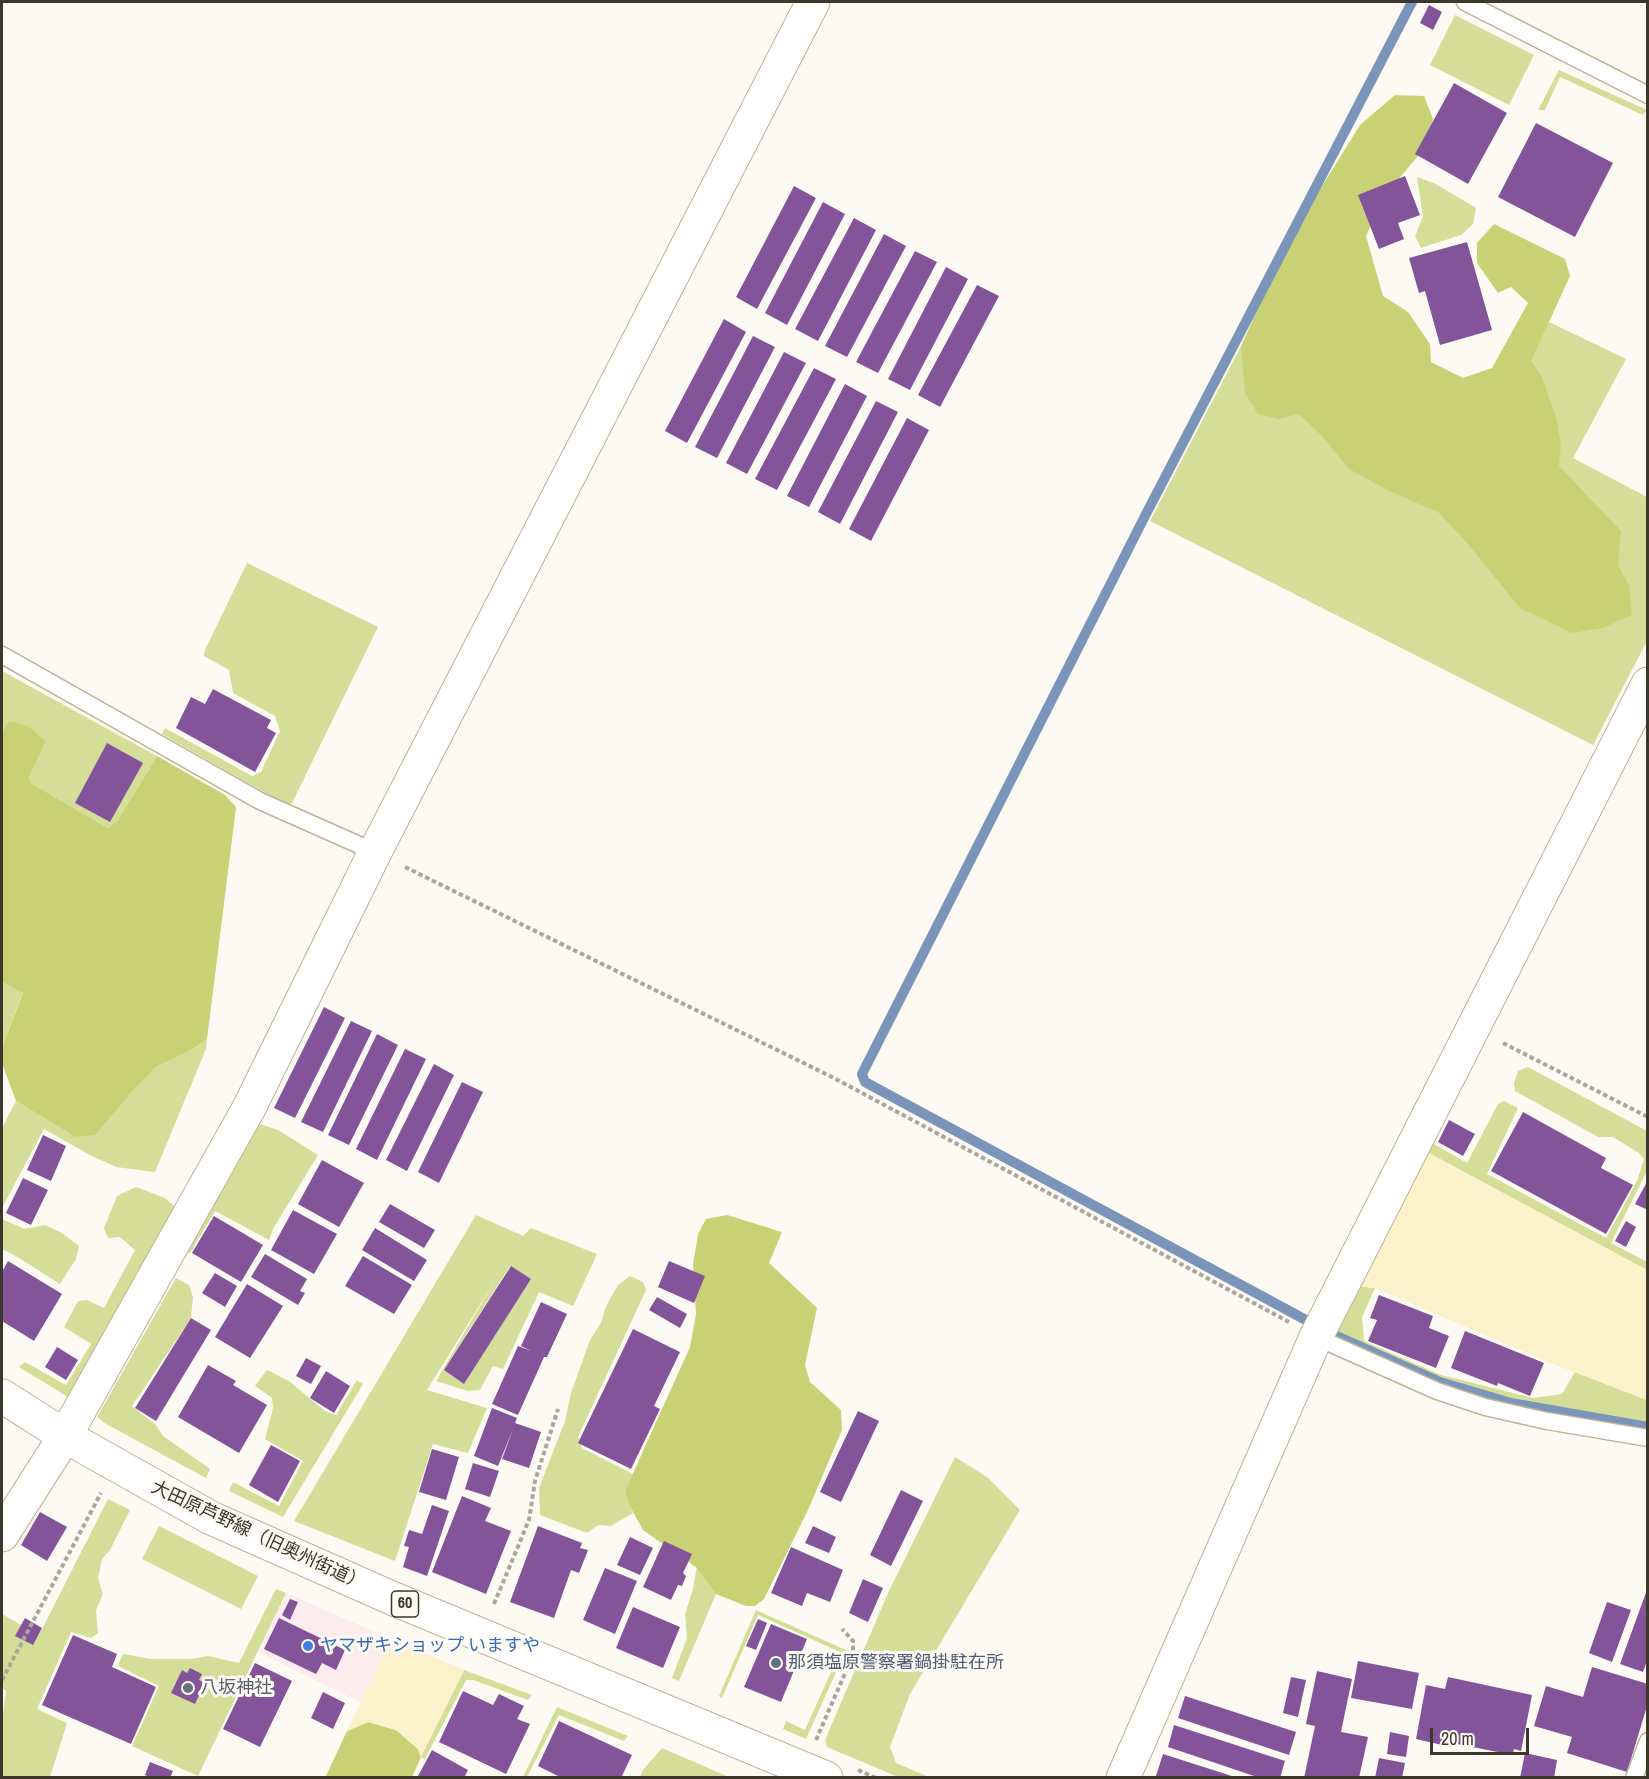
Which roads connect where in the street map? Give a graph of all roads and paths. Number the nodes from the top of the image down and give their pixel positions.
1 (813, 2) edge
2 (1465, 2) edge
3 (1647, 95) edge
4 (2, 656) edge
5 (1647, 684) edge
6 (375, 852) junction
7 (1473, 1028) junction
8 (1647, 1117) edge
9 (1316, 1337) junction
10 (2, 1396) edge
11 (558, 1409) dead end
12 (65, 1436) junction
13 (1647, 1438) edge
14 (105, 1486) dead end
15 (2, 1535) edge
16 (842, 1629) dead end
17 (481, 1635) junction
18 (2, 1680) edge
19 (1647, 1741) edge
20 (813, 1774) edge
21 (1122, 1778) edge
22 (1634, 1778) edge

1 - 6 street
2 - 3 lane
4 - 6 lane
5 - 7 street
6 - 9 path
6 - 12 street
7 - 8 path
7 - 9 street
9 - 13 lane
9 - 21 street
10 - 12 street, 大田原芦野線（旧奥州街道） / 60
11 - 17 path
12 - 15 street
12 - 17 street, 大田原芦野線（旧奥州街道） / 60
14 - 18 path
16 - 20 path
17 - 20 street, 大田原芦野線（旧奥州街道） / 60
19 - 22 lane

